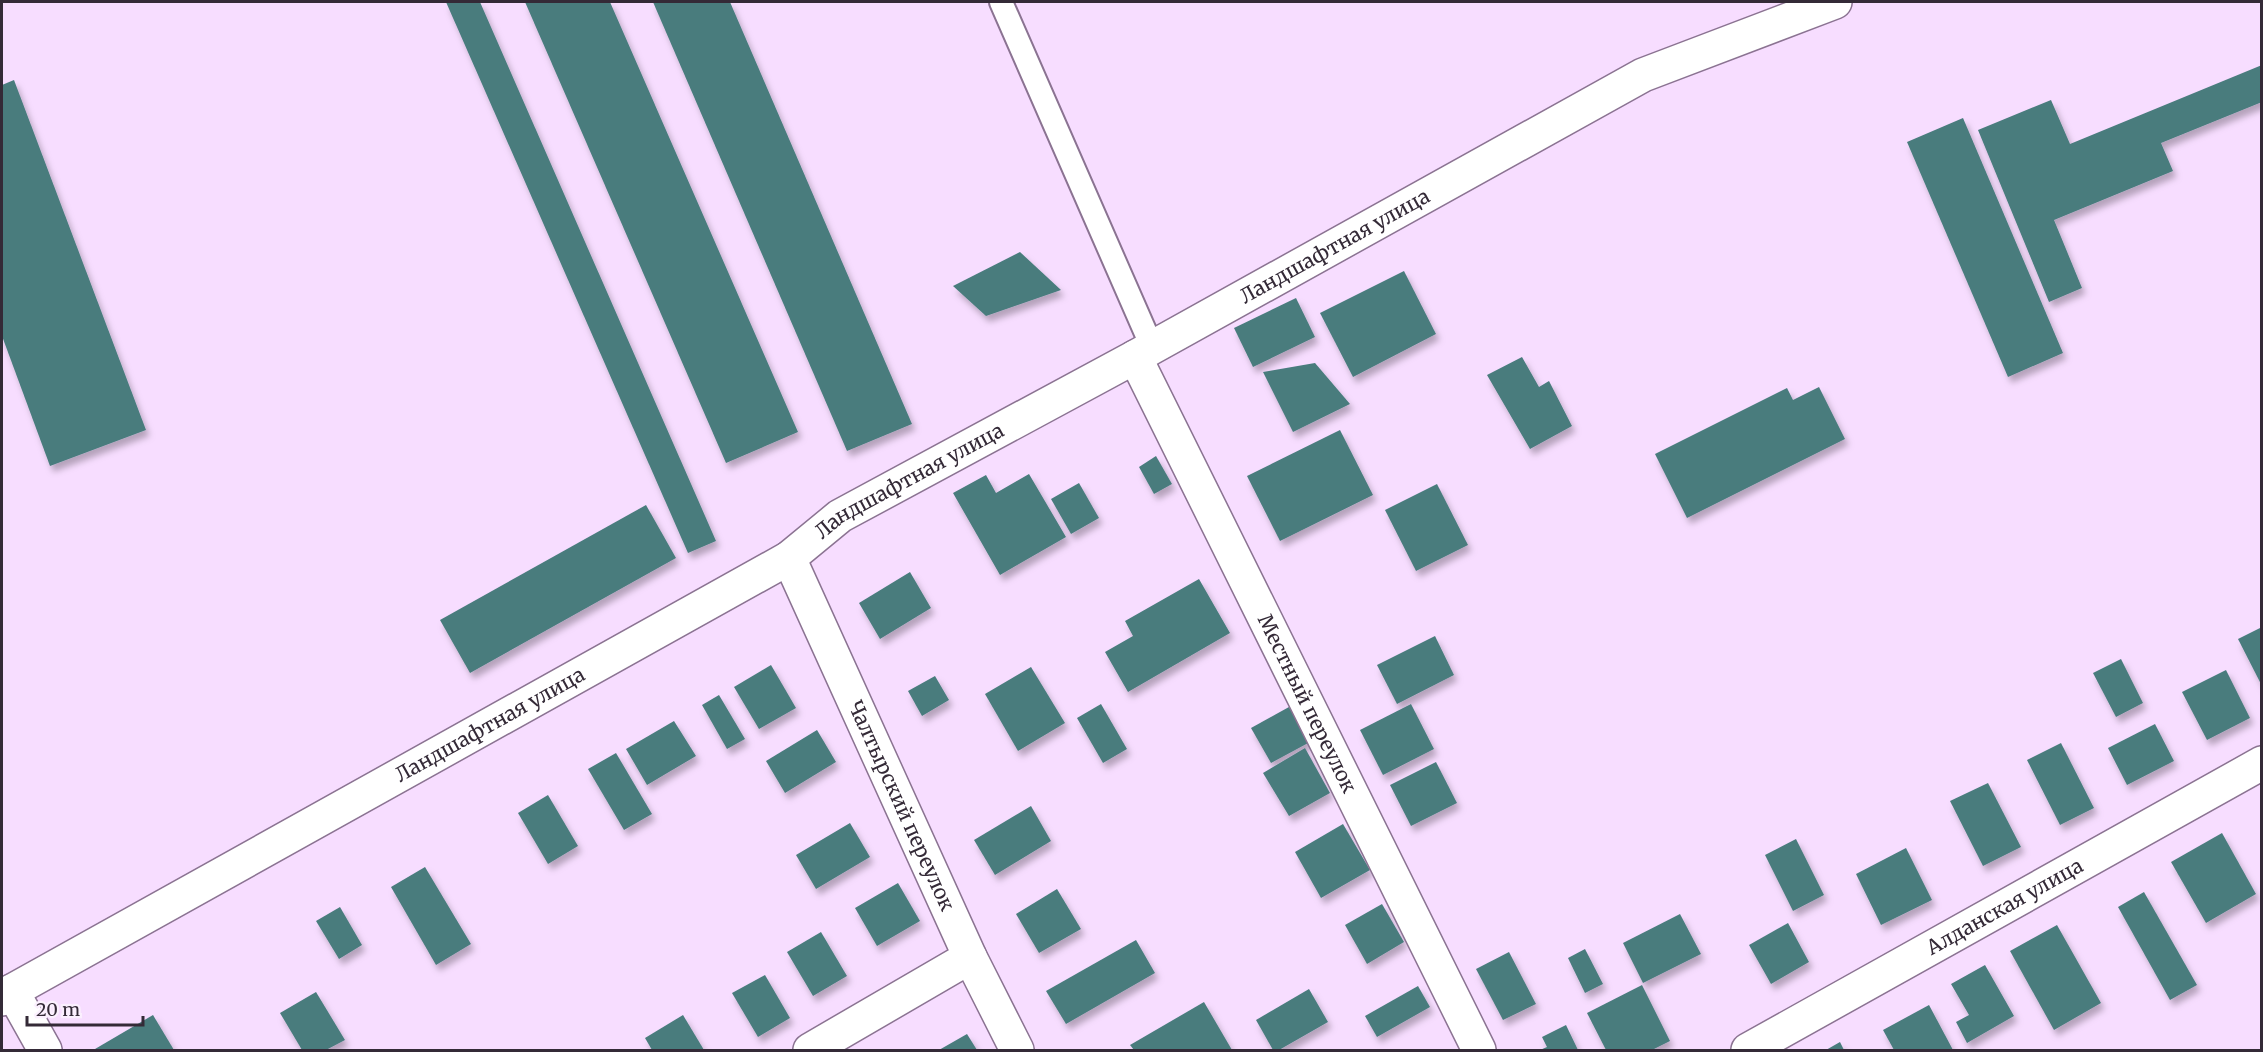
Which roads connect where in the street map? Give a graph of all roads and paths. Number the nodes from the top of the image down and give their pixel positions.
1 (1000, 2) edge
2 (1835, 2) edge
3 (1143, 352) junction
4 (789, 558) junction
5 (2262, 763) edge
6 (970, 957) junction
7 (7, 995) edge
8 (45, 1050) edge
9 (810, 1050) edge
10 (1017, 1050) edge
11 (1479, 1050) edge
12 (1748, 1050) edge

1 - 3 lane
2 - 3 street, Ландшафтная улица
3 - 4 street, Ландшафтная улица
3 - 11 street, Местный переулок
4 - 6 street, Чалтырский переулок
4 - 7 street, Ландшафтная улица
5 - 12 street, Алданская улица
6 - 9 street
6 - 10 street, Чалтырский переулок
7 - 8 street

